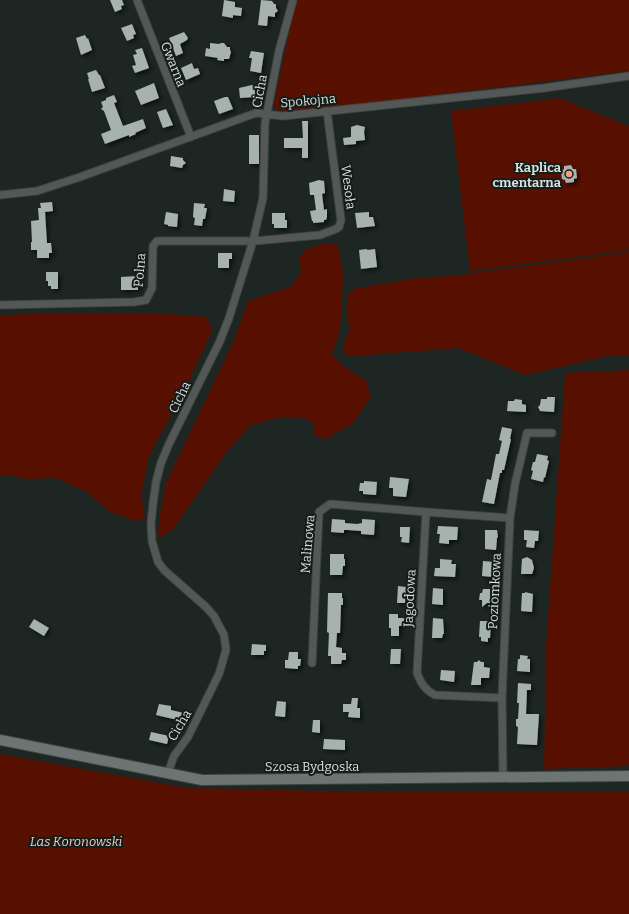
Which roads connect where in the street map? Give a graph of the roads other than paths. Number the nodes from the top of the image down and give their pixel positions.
1 (136, 0) edge
2 (293, 0) edge
3 (629, 76) edge
4 (327, 111) junction
5 (267, 115) junction
6 (190, 137) junction
7 (0, 194) edge
8 (253, 241) junction
9 (0, 305) edge
10 (552, 433) dead end
11 (426, 512) junction
12 (510, 518) junction
13 (312, 663) dead end
14 (502, 698) junction
15 (0, 740) edge
16 (168, 773) junction
17 (629, 776) edge
18 (503, 777) junction

1 - 6 street, Gwarna
2 - 5 street, Cicha
3 - 4 street, Spokojna
4 - 5 street, Spokojna
4 - 8 street, Wesoła
5 - 6 street, Spokojna
5 - 8 street, Cicha
6 - 7 street, Spokojna
8 - 9 street, Polna
8 - 16 street, Cicha
10 - 12 street, Poziomkowa
11 - 12 street
11 - 13 street, Malinowa
11 - 14 street, Jagodowa
12 - 14 street, Poziomkowa
14 - 18 street, Poziomkowa
15 - 16 main road, Szosa Bydgoska
16 - 18 main road, Szosa Bydgoska
17 - 18 main road, Szosa Bydgoska

